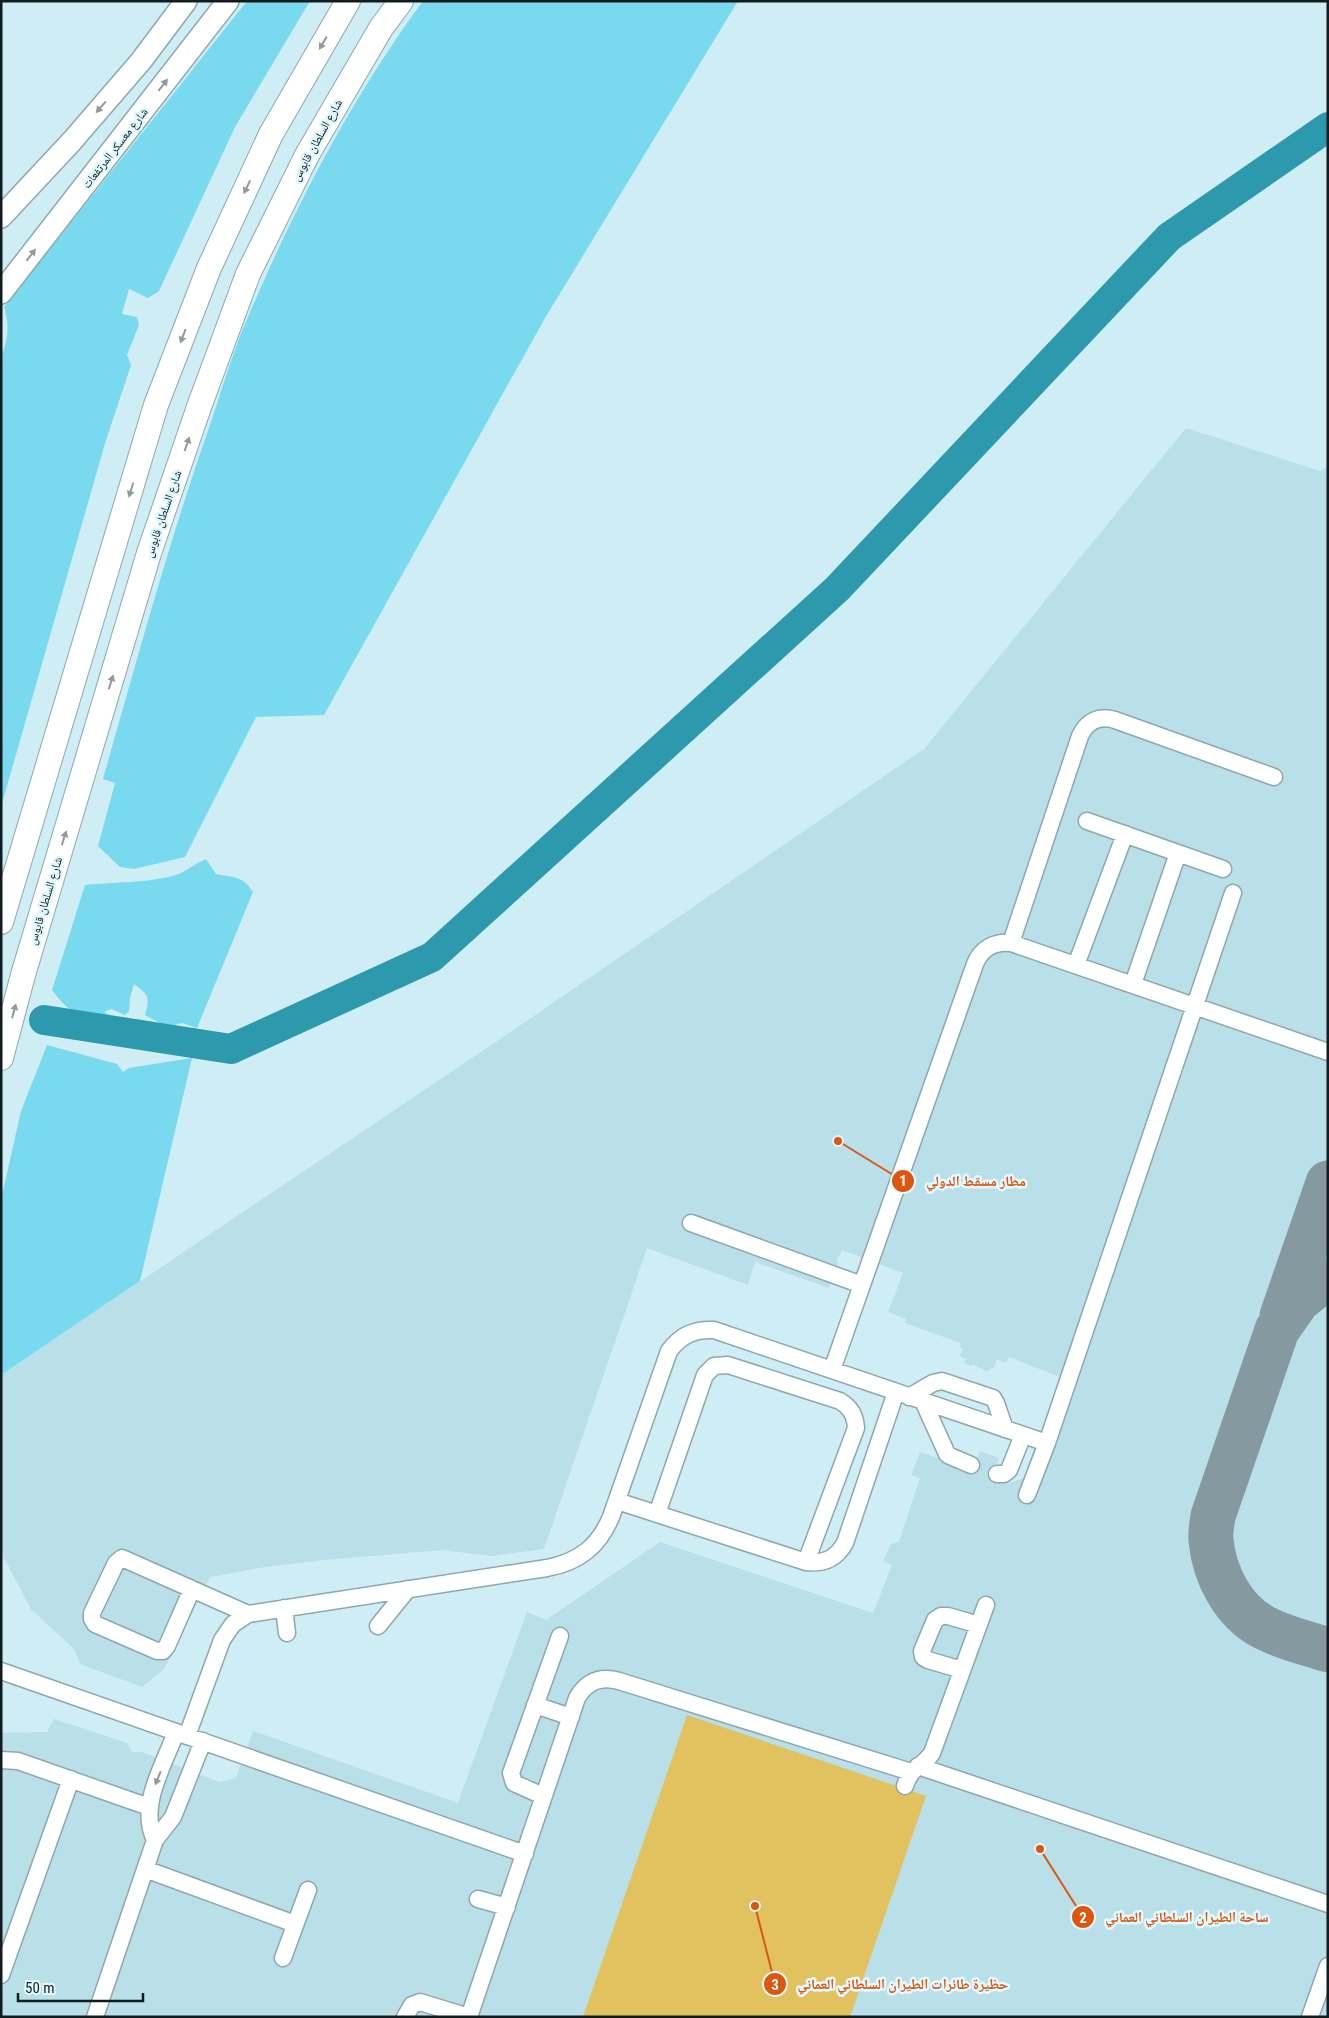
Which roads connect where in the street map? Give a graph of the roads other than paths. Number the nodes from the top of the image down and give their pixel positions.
1 (186, 1) edge
2 (228, 1) edge
3 (348, 1) edge
4 (400, 1) edge
5 (1, 217) edge
6 (1, 293) edge
7 (1274, 777) dead end
8 (1087, 821) dead end
9 (1125, 834) junction
10 (1178, 853) junction
11 (1223, 868) dead end
12 (1233, 893) dead end
13 (1, 922) edge
14 (1011, 943) junction
15 (1076, 964) junction
16 (1133, 984) junction
17 (1196, 1006) junction
18 (1328, 1052) edge
19 (1, 1058) edge
20 (691, 1223) dead end
21 (862, 1284) junction
22 (772, 1349) junction
23 (832, 1370) junction
24 (762, 1376) junction
25 (909, 1396) junction
26 (1005, 1429) junction
27 (1022, 1435) junction
28 (1046, 1443) junction
29 (971, 1465) dead end
30 (997, 1474) dead end
31 (1027, 1495) dead end
32 (617, 1500) junction
33 (657, 1514) junction
34 (806, 1562) junction
35 (408, 1589) junction
36 (192, 1590) junction
37 (986, 1605) dead end
38 (284, 1608) junction
39 (248, 1614) junction
40 (979, 1625) junction
41 (378, 1626) dead end
42 (287, 1633) dead end
43 (560, 1636) dead end
44 (962, 1670) junction
45 (1, 1671) edge
46 (535, 1705) junction
47 (571, 1717) junction
48 (189, 1736) junction
49 (3, 1764) edge
50 (911, 1775) junction
51 (71, 1779) junction
52 (544, 1796) junction
53 (149, 1807) junction
54 (155, 1840) junction
55 (525, 1854) junction
56 (145, 1869) junction
57 (308, 1890) dead end
58 (478, 1899) dead end
59 (1328, 1904) edge
60 (507, 1907) junction
61 (295, 1924) junction
62 (283, 1958) dead end
63 (1328, 1966) edge
64 (1, 1974) edge
65 (95, 2017) edge
66 (405, 2017) edge
67 (469, 2017) edge
68 (1310, 2017) edge

1 -> 5 main road
6 -> 2 main road, شارع معسكر المرتفعات
3 -> 13 highway
19 -> 4 highway, شارع السلطان قابوس
7 - 14 lane
8 - 9 lane
9 - 10 lane
9 - 15 lane
10 - 11 lane
10 - 16 lane
12 - 17 lane
14 - 15 lane
14 - 21 lane
15 - 16 lane
16 - 17 lane
17 - 18 lane
17 - 28 lane
20 - 21 lane
21 - 23 lane
22 - 23 lane
22 - 24 lane
22 - 32 lane
23 - 25 lane
24 - 33 lane
24 - 34 lane
25 - 26 lane
25 - 26 lane
25 - 29 lane
25 - 34 lane
26 - 27 lane
27 - 28 lane
27 - 30 lane
28 - 31 lane
32 - 33 lane
32 - 35 lane
33 - 34 lane
35 - 38 lane
35 - 41 lane
36 - 36 lane
36 - 39 lane
37 - 40 lane
38 - 39 lane
38 - 42 lane
39 - 48 lane
40 - 44 lane
40 - 44 lane
43 - 46 lane
44 - 50 lane
45 - 48 lane
46 - 47 lane
46 - 52 lane
47 - 50 lane
47 - 52 lane
48 -> 53 lane
48 - 54 lane
48 - 55 lane
49 - 51 lane
50 - 59 lane
51 - 53 lane
51 - 64 lane
52 - 55 lane
53 - 54 lane
54 - 56 lane
55 - 60 lane
56 - 61 lane
56 - 65 lane
57 - 61 lane
58 - 60 lane
60 - 67 lane
61 - 62 lane
63 - 68 lane
66 - 67 lane

